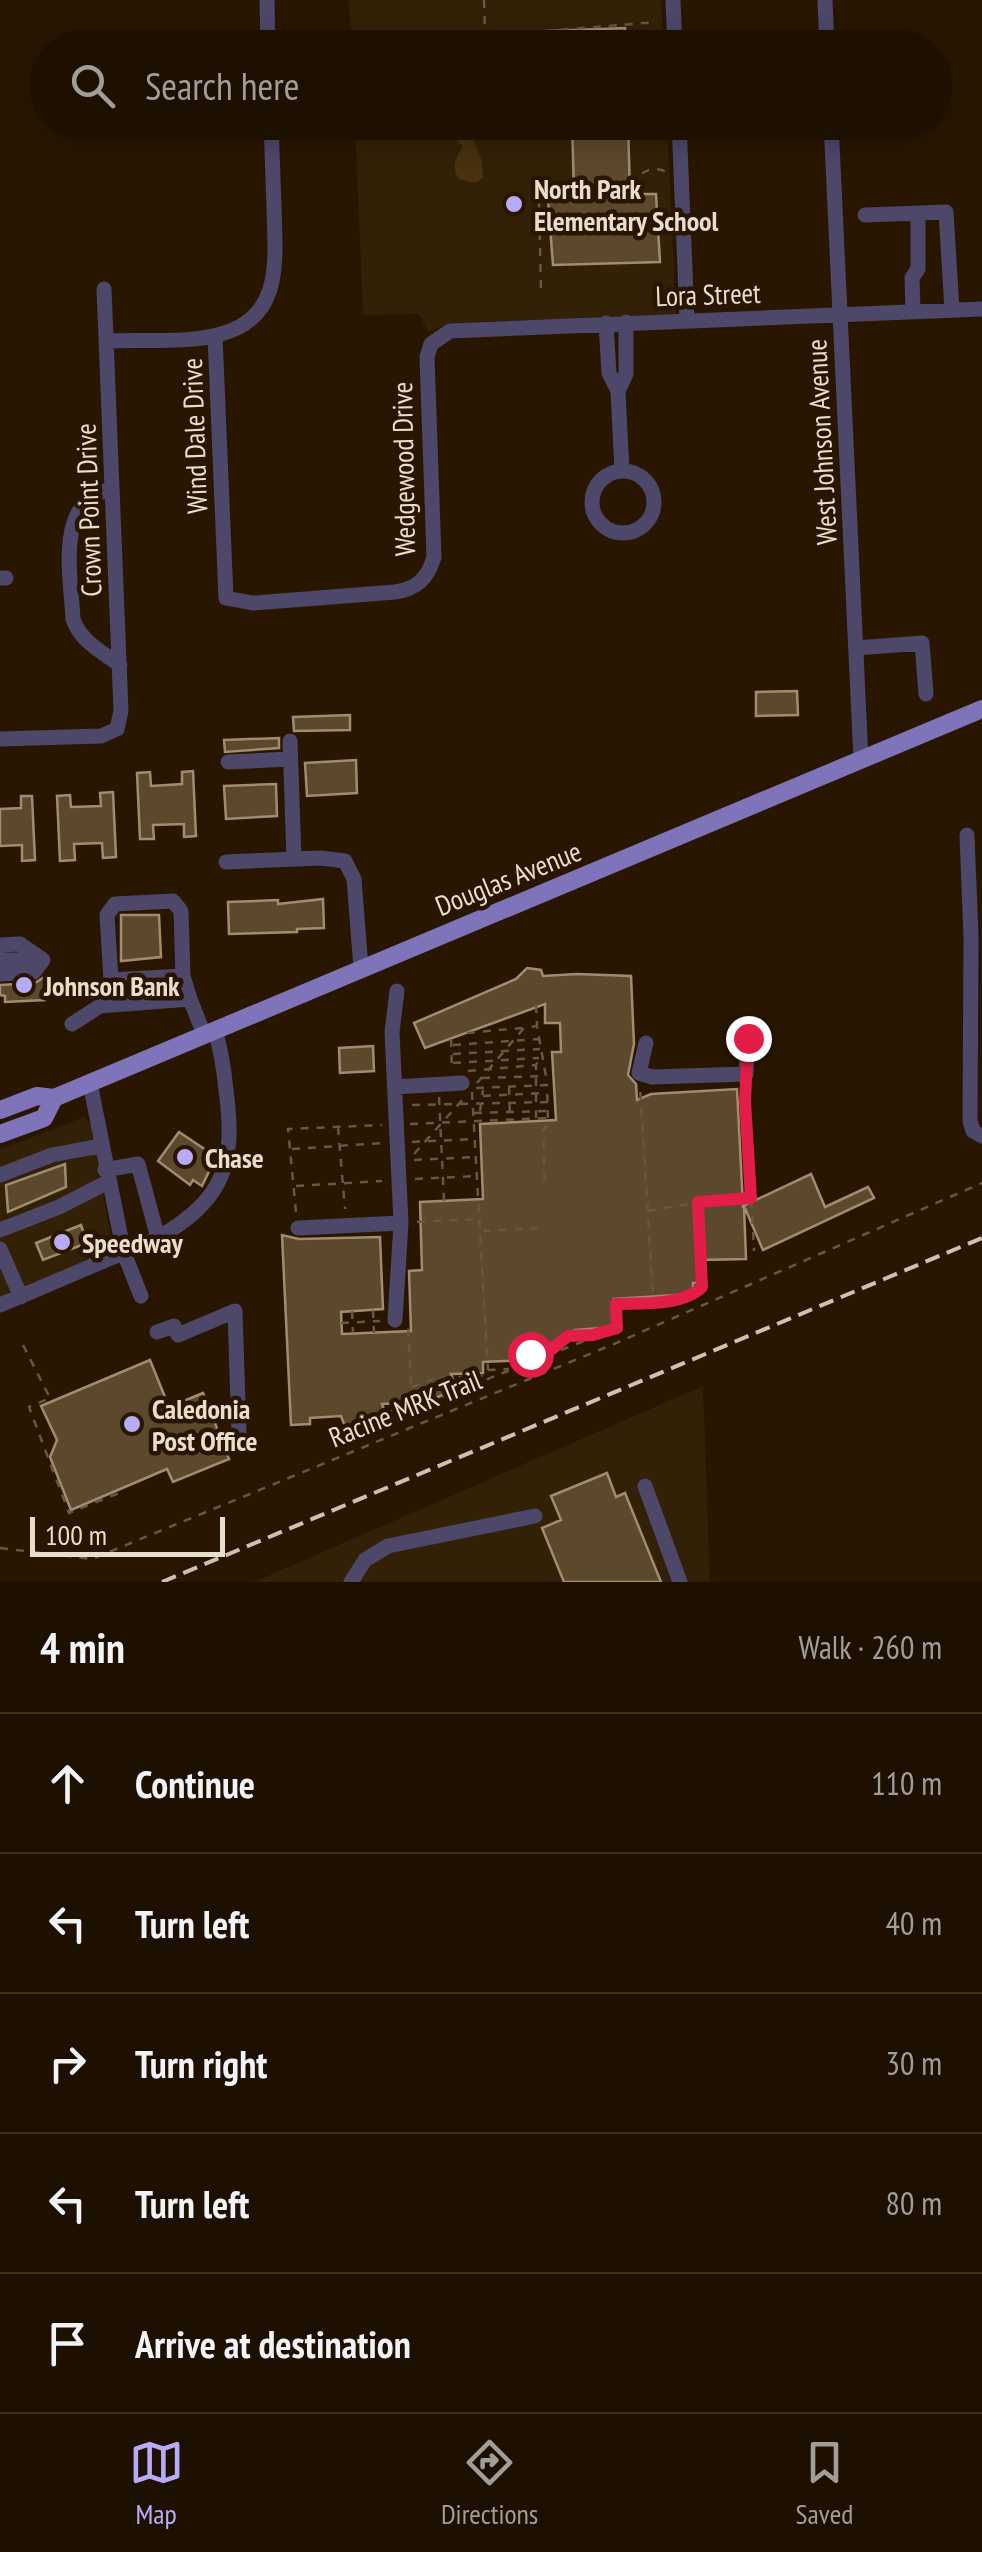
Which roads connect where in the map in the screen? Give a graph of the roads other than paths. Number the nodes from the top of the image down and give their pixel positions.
1 (267, 0) edge
2 (674, 0) edge
3 (825, 0) edge
4 (268, 30) edge
5 (675, 30) edge
6 (826, 30) edge
7 (272, 140) edge
8 (679, 140) edge
9 (832, 140) edge
10 (920, 214) junction
11 (865, 215) dead end
12 (104, 288) dead end
13 (982, 309) edge
14 (952, 310) junction
15 (913, 311) junction
16 (840, 314) junction
17 (687, 319) junction
18 (626, 322) junction
19 (606, 323) junction
20 (215, 336) junction
21 (438, 338) joint
22 (106, 341) junction
23 (618, 391) junction
24 (622, 470) junction
25 (112, 488) junction
26 (226, 598) joint
27 (856, 648) junction
28 (120, 665) junction
29 (926, 694) dead end
30 (982, 709) edge
31 (0, 739) edge
32 (290, 741) dead end
33 (290, 759) junction
34 (861, 760) junction
35 (228, 762) dead end
36 (966, 835) dead end
37 (294, 859) junction
38 (226, 862) dead end
39 (976, 939) edge
40 (0, 945) edge
41 (0, 956) edge
42 (42, 960) junction
43 (976, 965) edge
44 (361, 968) junction
45 (0, 971) edge
46 (183, 976) junction
47 (111, 980) junction
48 (397, 991) dead end
49 (190, 999) junction
50 (108, 1005) junction
51 (72, 1024) dead end
52 (210, 1032) junction
53 (748, 1038) dead end
54 (646, 1043) dead end
55 (90, 1082) junction
56 (467, 1085) road end
57 (394, 1087) junction
58 (54, 1098) junction
59 (3, 1106) edge
60 (0, 1134) edge
61 (982, 1136) edge
62 (100, 1146) junction
63 (0, 1175) edge
64 (106, 1176) junction
65 (401, 1223) junction
66 (298, 1228) dead end
67 (0, 1230) edge
68 (158, 1238) junction
69 (0, 1249) edge
70 (124, 1254) junction
71 (141, 1296) dead end
72 (21, 1297) junction
73 (0, 1305) edge
74 (395, 1320) road end
75 (157, 1332) dead end
76 (227, 1442) dead end
77 (645, 1486) dead end
78 (534, 1516) dead end
79 (351, 1582) edge
80 (680, 1582) edge

1 - 4 street
2 - 5 street
3 - 6 street
7 - 20 street, Wind Dale Drive
8 - 17 street
9 - 16 street, West Johnson Avenue
10 - 11 street
10 - 14 street
10 - 15 street
12 - 22 street, Crown Point Drive
13 - 14 street, Lora Street
14 - 15 street, Lora Street
15 - 16 street, Lora Street
16 - 17 street, Lora Street
16 - 27 street, West Johnson Avenue
17 - 18 street, Lora Street
18 - 19 street, Lora Street
18 - 23 street
19 - 21 street, Lora Street
19 - 23 street
20 - 22 street
20 - 26 street, Wind Dale Drive
21 - 26 street, Wedgewood Drive
22 - 25 street, Crown Point Drive
23 - 24 street
24 - 24 street
25 - 28 street, Crown Point Drive
25 - 28 street
27 - 29 street
27 - 34 street, West Johnson Avenue
28 - 31 street, Crown Point Drive
30 - 34 main road, Douglas Avenue
32 - 33 street
33 - 35 street
33 - 37 street
34 - 44 main road, Douglas Avenue
36 - 39 street
37 - 38 street
37 - 44 street
39 - 43 street
40 - 42 street
41 - 42 street
42 - 45 street
43 - 61 street
44 - 52 main road, Douglas Avenue
46 - 47 street
46 - 47 street
46 - 49 street
47 - 50 street
48 - 57 street
49 - 50 street
49 - 52 street
50 - 51 street
52 - 55 main road, Douglas Avenue
52 - 68 street
53 - 54 street
55 - 58 main road, Douglas Avenue
55 - 62 street
56 - 57 street
57 - 65 street
58 - 59 main road, Douglas Avenue
58 - 60 main road, Douglas Avenue
62 - 63 street
62 - 64 street
64 - 67 street
64 - 68 street
64 - 70 street
65 - 66 street
65 - 74 street
68 - 70 street
69 - 72 street
70 - 71 street
70 - 72 street
72 - 73 street
75 - 76 street
77 - 80 street
78 - 79 street

